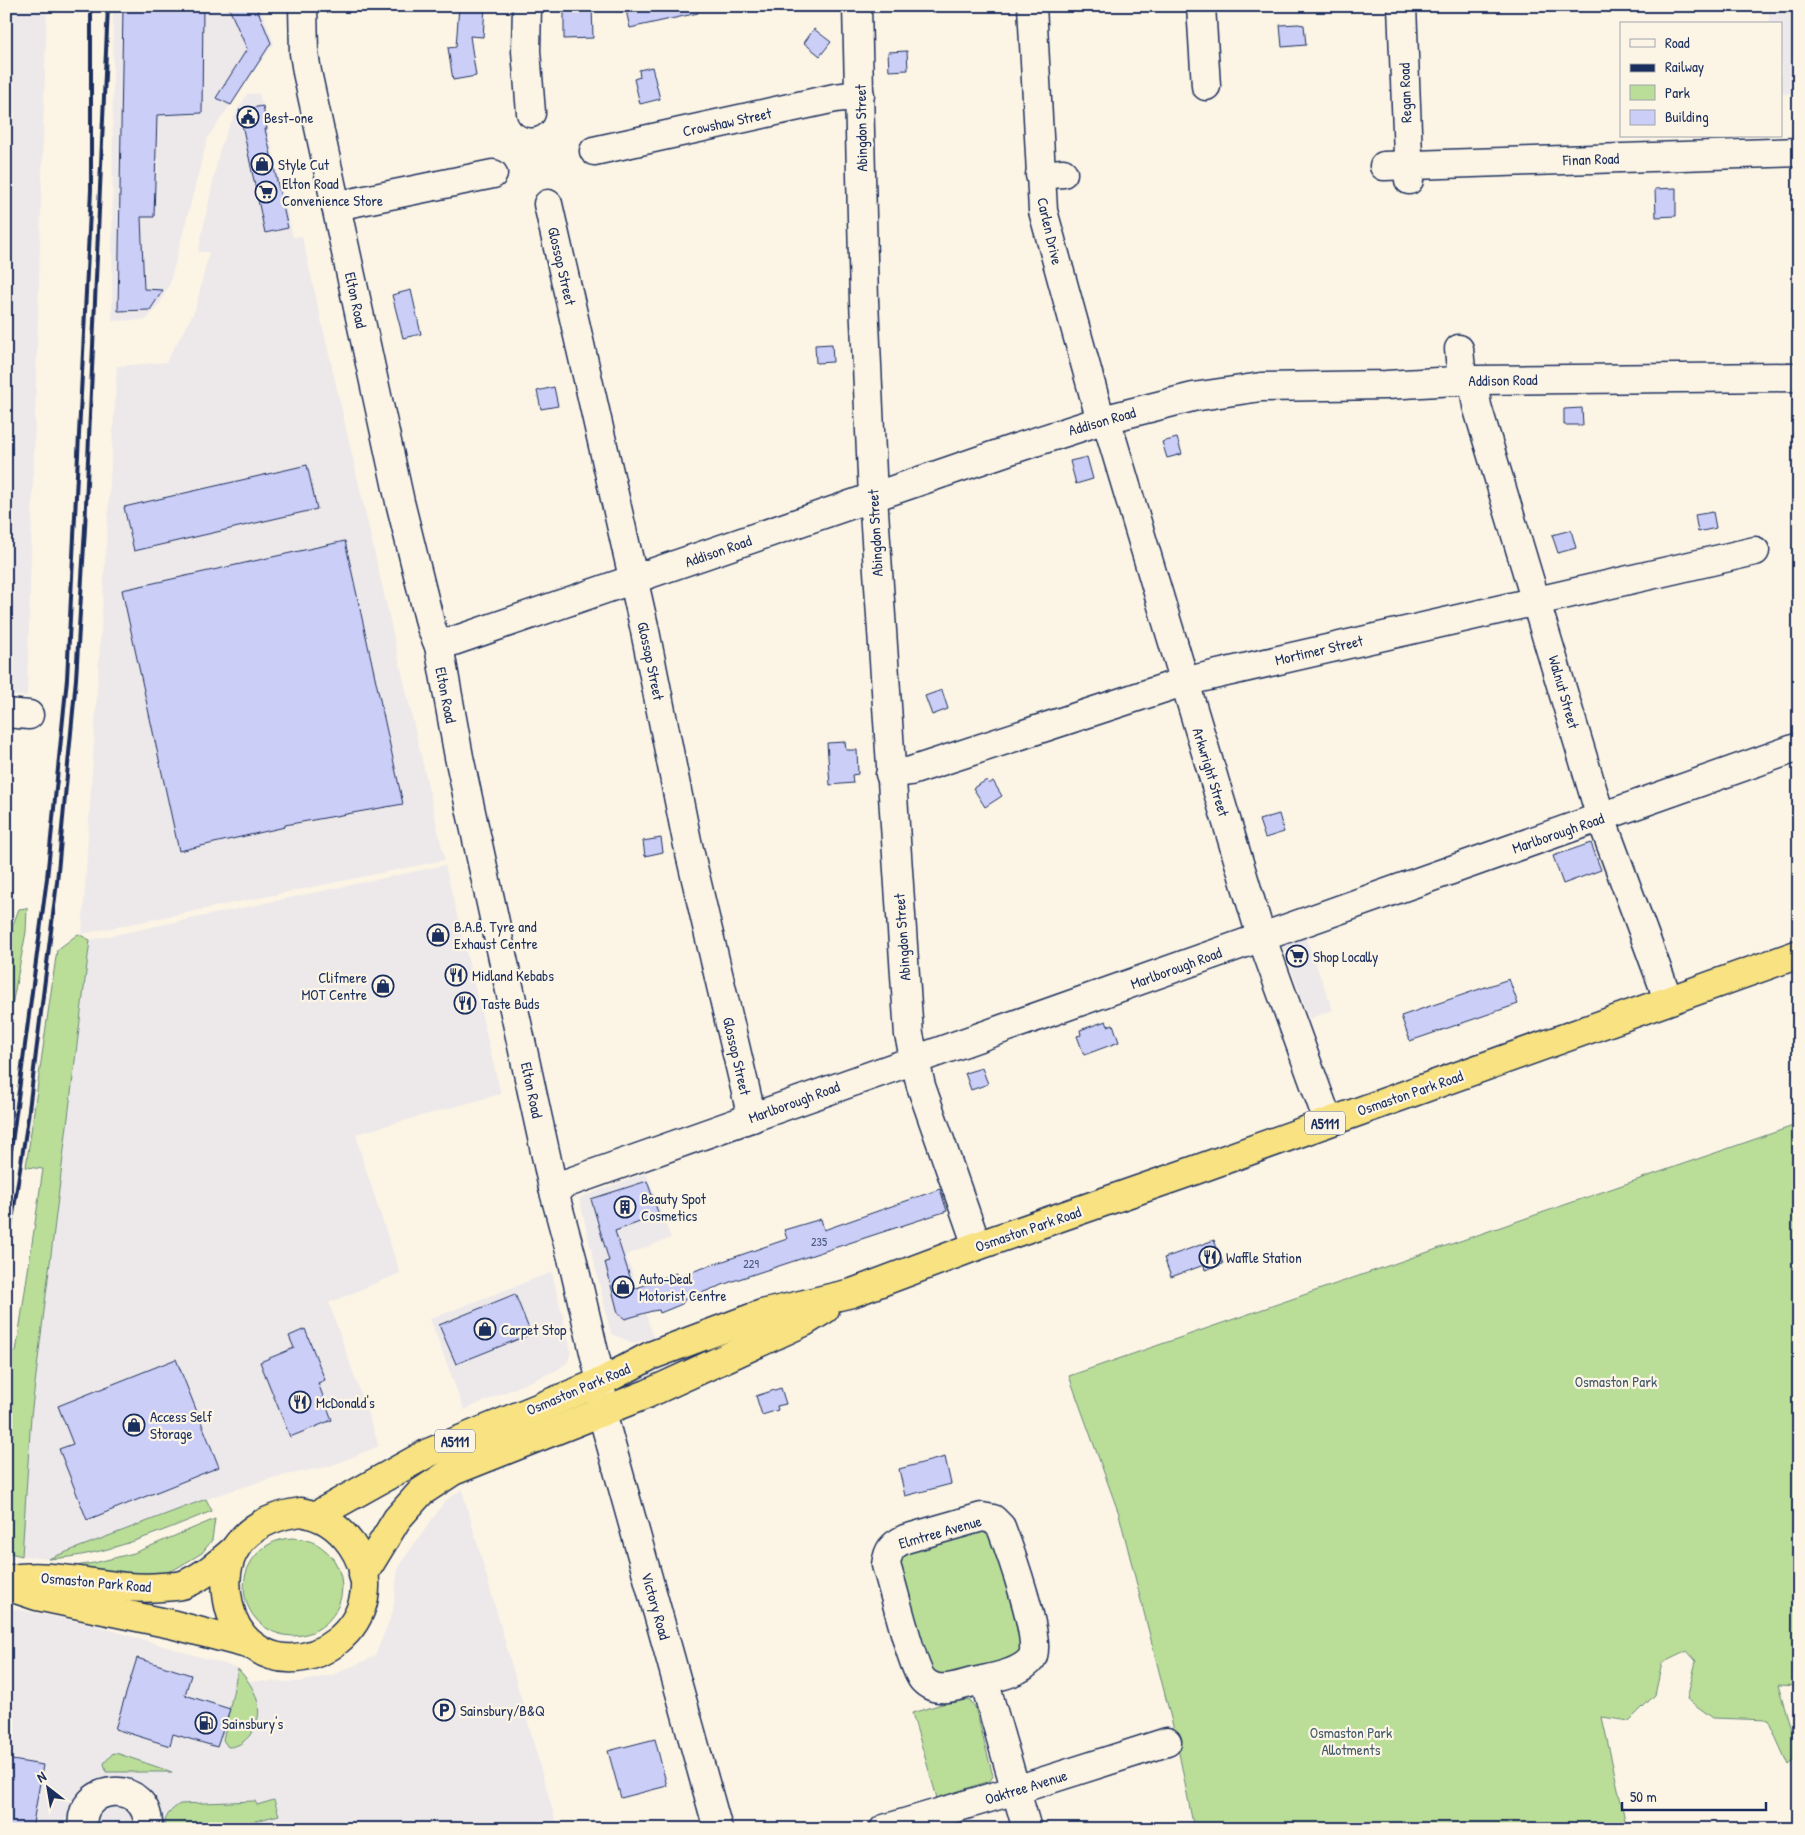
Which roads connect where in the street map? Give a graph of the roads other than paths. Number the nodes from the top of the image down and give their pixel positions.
1 (303, 6) edge
2 (528, 6) edge
3 (857, 6) edge
4 (1032, 6) edge
5 (1201, 6) edge
6 (1402, 6) edge
7 (1206, 86) dead end
8 (860, 95) junction
9 (531, 112) dead end
10 (1757, 145) edge
11 (594, 151) dead end
12 (1799, 152) edge
13 (1400, 170) joint
14 (493, 174) dead end
15 (548, 204) dead end
16 (336, 206) junction
17 (1459, 349) dead end
18 (1799, 377) edge
19 (1468, 380) junction
20 (1103, 420) junction
21 (873, 496) junction
22 (1756, 551) dead end
23 (633, 580) junction
24 (1537, 600) junction
25 (438, 646) junction
26 (1183, 682) junction
27 (1799, 747) edge
28 (890, 774) junction
29 (1601, 818) junction
30 (1262, 936) junction
31 (1799, 954) edge
32 (1668, 1000) junction
33 (914, 1059) junction
34 (752, 1118) junction
35 (1328, 1122) junction
36 (553, 1188) junction
37 (977, 1246) junction
38 (852, 1293) junction
39 (601, 1382) junction
40 (602, 1413) junction
41 (317, 1516) junction
42 (235, 1549) junction
43 (363, 1575) junction
44 (6, 1581) edge
45 (251, 1645) junction
46 (984, 1680) junction
47 (1167, 1742) dead end
48 (1016, 1790) junction
49 (83, 1829) edge
50 (148, 1829) edge
51 (718, 1829) edge
52 (884, 1829) edge
53 (1027, 1829) edge

1 - 16 street, Elton Road
2 - 9 street
3 - 8 street, Abingdon Street
4 - 20 street, Carlen Drive
5 - 7 street
6 - 13 street, Regan Road
8 - 11 street, Crowshaw Street
8 - 21 street, Abingdon Street
10 - 12 street, Finan Road
10 - 13 street, Finan Road
14 - 16 street
15 - 23 street, Glossop Street
16 - 25 street, Elton Road
17 - 19 street
18 - 19 street, Addison Road
19 - 20 street, Addison Road
19 - 24 street, Walnut Street
20 - 21 street, Addison Road
20 - 26 street, Arkwright Street
21 - 23 street, Addison Road
21 - 28 street, Abingdon Street
22 - 24 street, Mortimer Street
23 - 25 street, Addison Road
23 - 34 street, Glossop Street
24 - 26 street, Mortimer Street
24 - 29 street, Walnut Street
25 - 36 street, Elton Road
26 - 28 street, Mortimer Street
26 - 30 street, Arkwright Street
27 - 29 street, Marlborough Road
28 - 33 street, Abingdon Street
29 - 30 street, Marlborough Road
29 - 32 street, Walnut Street
30 - 33 street, Marlborough Road
30 - 35 street, Arkwright Street
31 - 32 highway, Osmaston Park Road / A5111
32 - 35 highway, Osmaston Park Road / A5111
33 - 34 street, Marlborough Road
33 - 37 street, Abingdon Street
34 - 36 street, Marlborough Road
35 - 37 highway, Osmaston Park Road / A5111
36 - 39 street, Elton Road
37 - 38 highway, Osmaston Park Road / A5111
38 - 39 highway, Osmaston Park Road / A5111
38 - 40 highway, Osmaston Park Road / A5111
39 - 40 street, Victory Road
39 - 41 highway, Osmaston Park Road / A5111
40 - 43 highway, Osmaston Park Road / A5111
40 - 51 street, Victory Road
41 - 42 highway, Osmaston Park Road
41 - 43 highway, Osmaston Park Road
42 - 44 highway, Osmaston Park Road
42 - 45 highway, Osmaston Park Road
43 - 45 highway, Osmaston Park Road
44 - 45 highway
46 - 46 street, Elmtree Avenue
46 - 48 street
47 - 48 street, Oaktree Avenue
48 - 52 street, Oaktree Avenue
48 - 53 street
49 - 50 street

